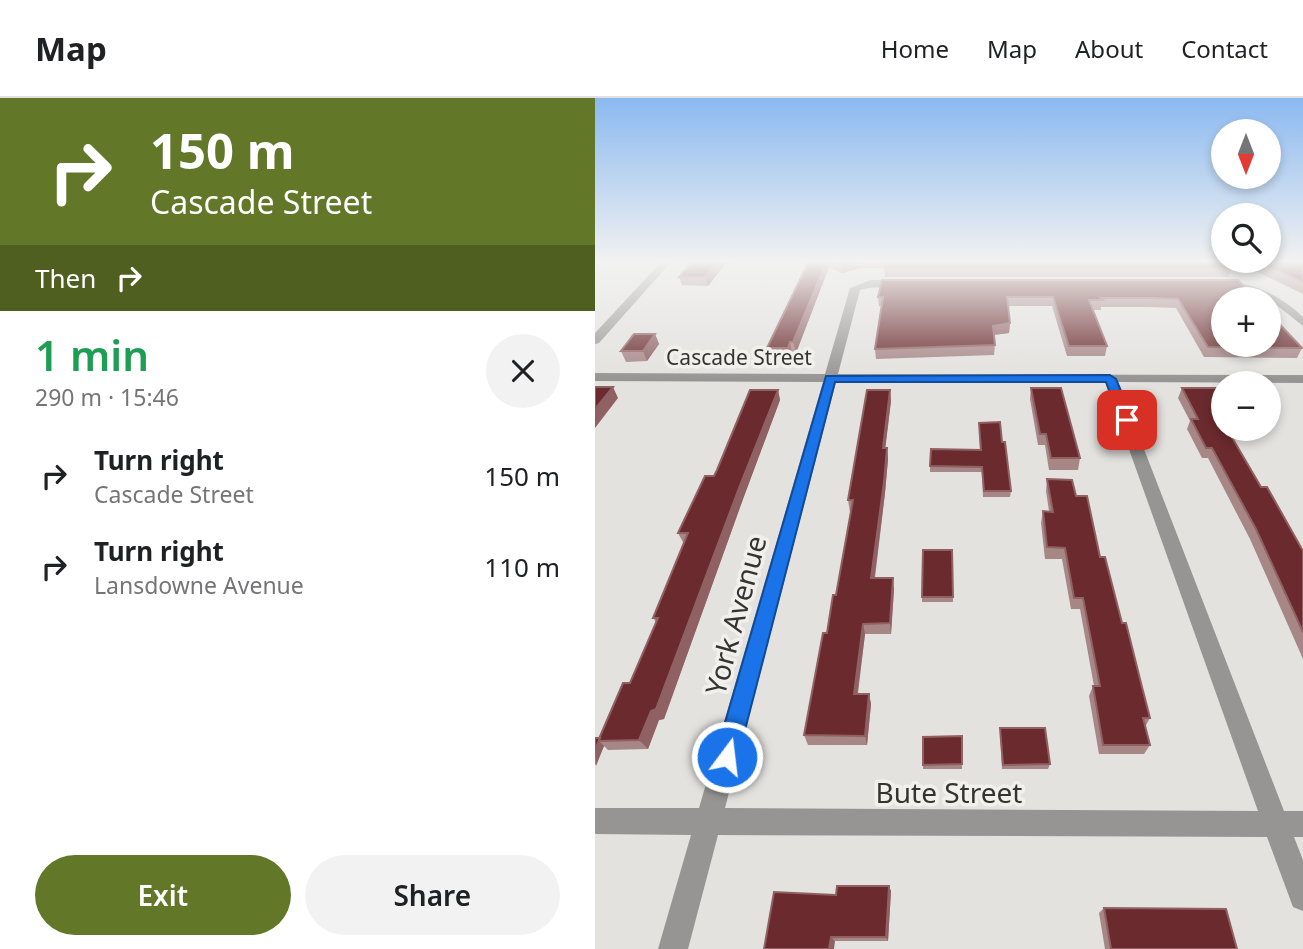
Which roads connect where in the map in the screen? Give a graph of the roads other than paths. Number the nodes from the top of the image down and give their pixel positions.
1 (631, 301) edge
2 (852, 301) edge
3 (1277, 301) edge
4 (1303, 323) edge
5 (595, 340) edge
6 (595, 377) edge
7 (830, 379) junction
8 (1110, 379) junction
9 (1303, 379) edge
10 (595, 821) edge
11 (709, 821) junction
12 (1275, 823) junction
13 (1303, 824) edge
14 (1303, 897) edge
15 (673, 949) edge

1 - 5 street
2 - 7 street, York Avenue
3 - 4 street
6 - 7 street, Cascade Street
7 - 8 street, Cascade Street
7 - 11 street, York Avenue
8 - 9 street, Cascade Street
8 - 12 street
10 - 11 street, Bute Street
11 - 12 street, Bute Street
11 - 15 street, York Avenue
12 - 13 street, Bute Street
12 - 14 street

